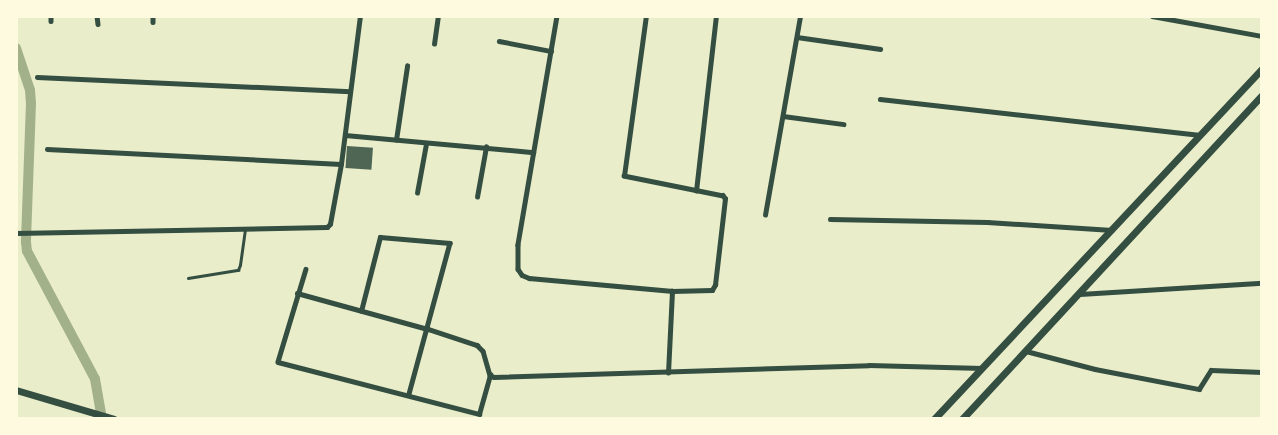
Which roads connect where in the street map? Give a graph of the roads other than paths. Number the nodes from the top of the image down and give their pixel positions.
1 (97, 16) edge
2 (360, 16) edge
3 (438, 16) edge
4 (557, 16) edge
5 (646, 16) edge
6 (716, 16) edge
7 (800, 16) edge
8 (1152, 16) edge
9 (98, 24) dead end
10 (1262, 36) edge
11 (797, 37) junction
12 (499, 41) dead end
13 (434, 44) dead end
14 (880, 49) dead end
15 (551, 51) junction
16 (407, 66) dead end
17 (1262, 69) edge
18 (37, 77) dead end
19 (350, 92) junction
20 (1262, 95) edge
21 (880, 99) dead end
22 (783, 116) junction
23 (843, 124) dead end
24 (345, 135) junction
25 (1201, 135) junction
26 (396, 140) junction
27 (426, 144) junction
28 (486, 147) junction
29 (47, 149) dead end
30 (534, 152) junction
31 (341, 164) junction
32 (696, 191) junction
33 (418, 193) dead end
34 (477, 197) dead end
35 (765, 215) dead end
36 (830, 219) dead end
37 (245, 229) junction
38 (1113, 230) junction
39 (18, 233) edge
40 (306, 269) dead end
41 (188, 278) dead end
42 (1262, 283) edge
43 (672, 291) junction
44 (297, 293) junction
45 (1080, 294) junction
46 (361, 311) junction
47 (428, 329) junction
48 (1026, 352) junction
49 (982, 368) junction
50 (1262, 372) edge
51 (668, 373) junction
52 (490, 375) junction
53 (16, 390) edge
54 (409, 394) junction
55 (114, 419) edge
56 (934, 419) edge
57 (962, 419) edge

1 - 9 street
2 - 19 street
3 - 13 street
4 - 15 street
5 - 32 street
6 - 32 street
7 - 11 street
8 - 10 street
11 - 14 street
11 - 22 street
12 - 15 street
15 - 30 street
16 - 26 street
17 - 25 main road
18 - 19 street
19 - 24 street
20 - 45 main road
21 - 25 street
22 - 23 street
22 - 35 street
24 - 26 street
24 - 31 street
25 - 38 main road
26 - 27 street
27 - 28 street
27 - 33 street
28 - 30 street
28 - 34 street
29 - 31 street
30 - 43 street
31 - 37 street
32 - 43 street
36 - 38 street
37 - 39 street
37 - 41 lane
38 - 49 main road
40 - 44 street
42 - 45 street
43 - 51 street
44 - 46 street
44 - 54 street
45 - 48 main road
46 - 47 street
46 - 47 street
47 - 52 street
47 - 54 street
48 - 50 street
48 - 57 main road
49 - 51 street
49 - 56 main road
51 - 52 street
52 - 54 street
53 - 55 main road

